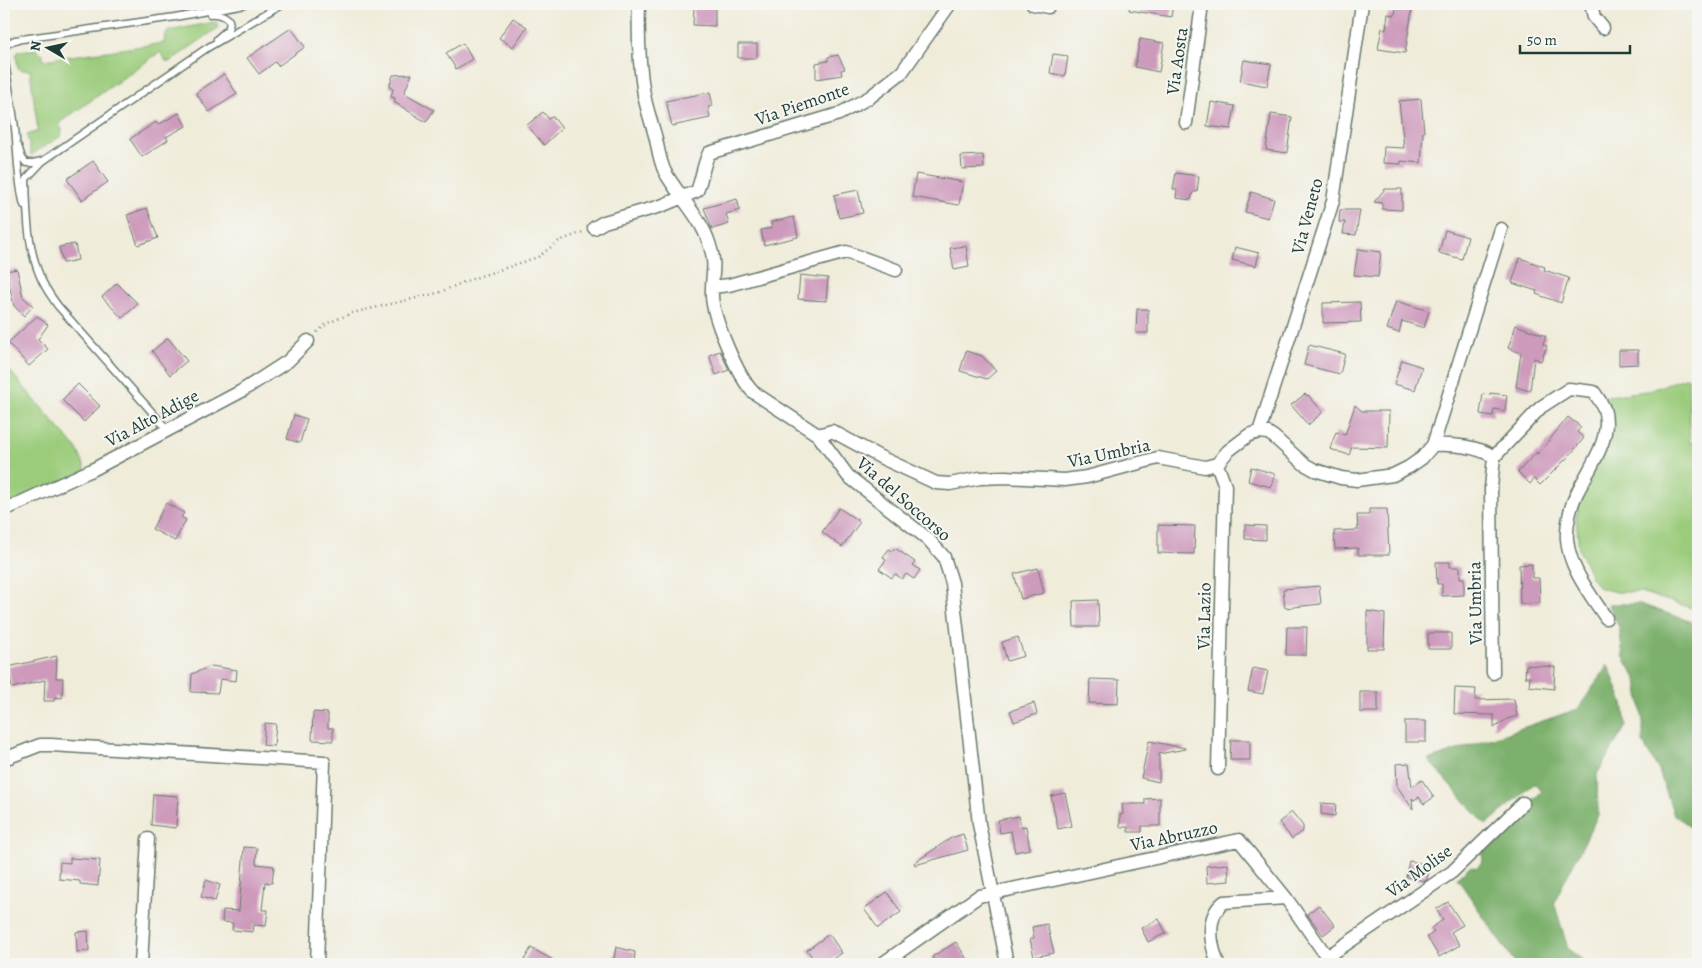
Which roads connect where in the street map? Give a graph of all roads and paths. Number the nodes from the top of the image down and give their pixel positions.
1 (244, 4) edge
2 (282, 4) edge
3 (639, 4) edge
4 (950, 4) edge
5 (1033, 4) edge
6 (1048, 4) edge
7 (1202, 4) edge
8 (1362, 4) edge
9 (1590, 4) edge
10 (175, 17) junction
11 (1603, 28) dead end
12 (207, 48) junction
13 (4, 52) edge
14 (1186, 123) dead end
15 (16, 140) junction
16 (43, 161) junction
17 (681, 196) junction
18 (27, 213) junction
19 (594, 228) joint
20 (1501, 229) dead end
21 (896, 270) dead end
22 (712, 287) junction
23 (308, 341) joint
24 (167, 429) junction
25 (1259, 432) junction
26 (818, 435) junction
27 (1433, 444) junction
28 (1494, 457) junction
29 (1217, 464) junction
30 (4, 510) edge
31 (1606, 618) dead end
32 (1493, 673) dead end
33 (4, 759) edge
34 (1218, 769) dead end
35 (1523, 803) dead end
36 (148, 839) dead end
37 (994, 894) junction
38 (1286, 898) junction
39 (1329, 961) edge
40 (141, 964) edge
41 (317, 964) edge
42 (882, 964) edge
43 (1007, 964) edge
44 (1218, 964) edge

1 - 10 lane
2 - 12 lane
3 - 17 street, Via del Soccorso
4 - 17 street, Via Piemonte
5 - 6 street
7 - 14 street, Via Aosta
8 - 25 street, Via Veneto
9 - 11 street
10 - 12 lane
10 - 13 lane
12 - 16 lane
13 - 15 lane
15 - 16 lane
15 - 18 lane
16 - 18 lane
17 - 19 street
17 - 22 street, Via del Soccorso
18 - 24 lane
19 - 23 path
20 - 27 street
21 - 22 street
22 - 26 street, Via del Soccorso
23 - 24 street, Via Alto Adige
24 - 30 street, Via Alto Adige
25 - 27 street
25 - 29 street
26 - 29 street, Via Umbria
26 - 37 street, Via del Soccorso
27 - 28 street
28 - 31 street
28 - 32 street, Via Umbria
29 - 34 street, Via Lazio
33 - 41 street
35 - 39 street, Via Molise
36 - 40 street
37 - 38 street, Via Abruzzo
37 - 42 street
37 - 43 street, Via del Soccorso
38 - 39 street, Via Abruzzo
38 - 44 street

